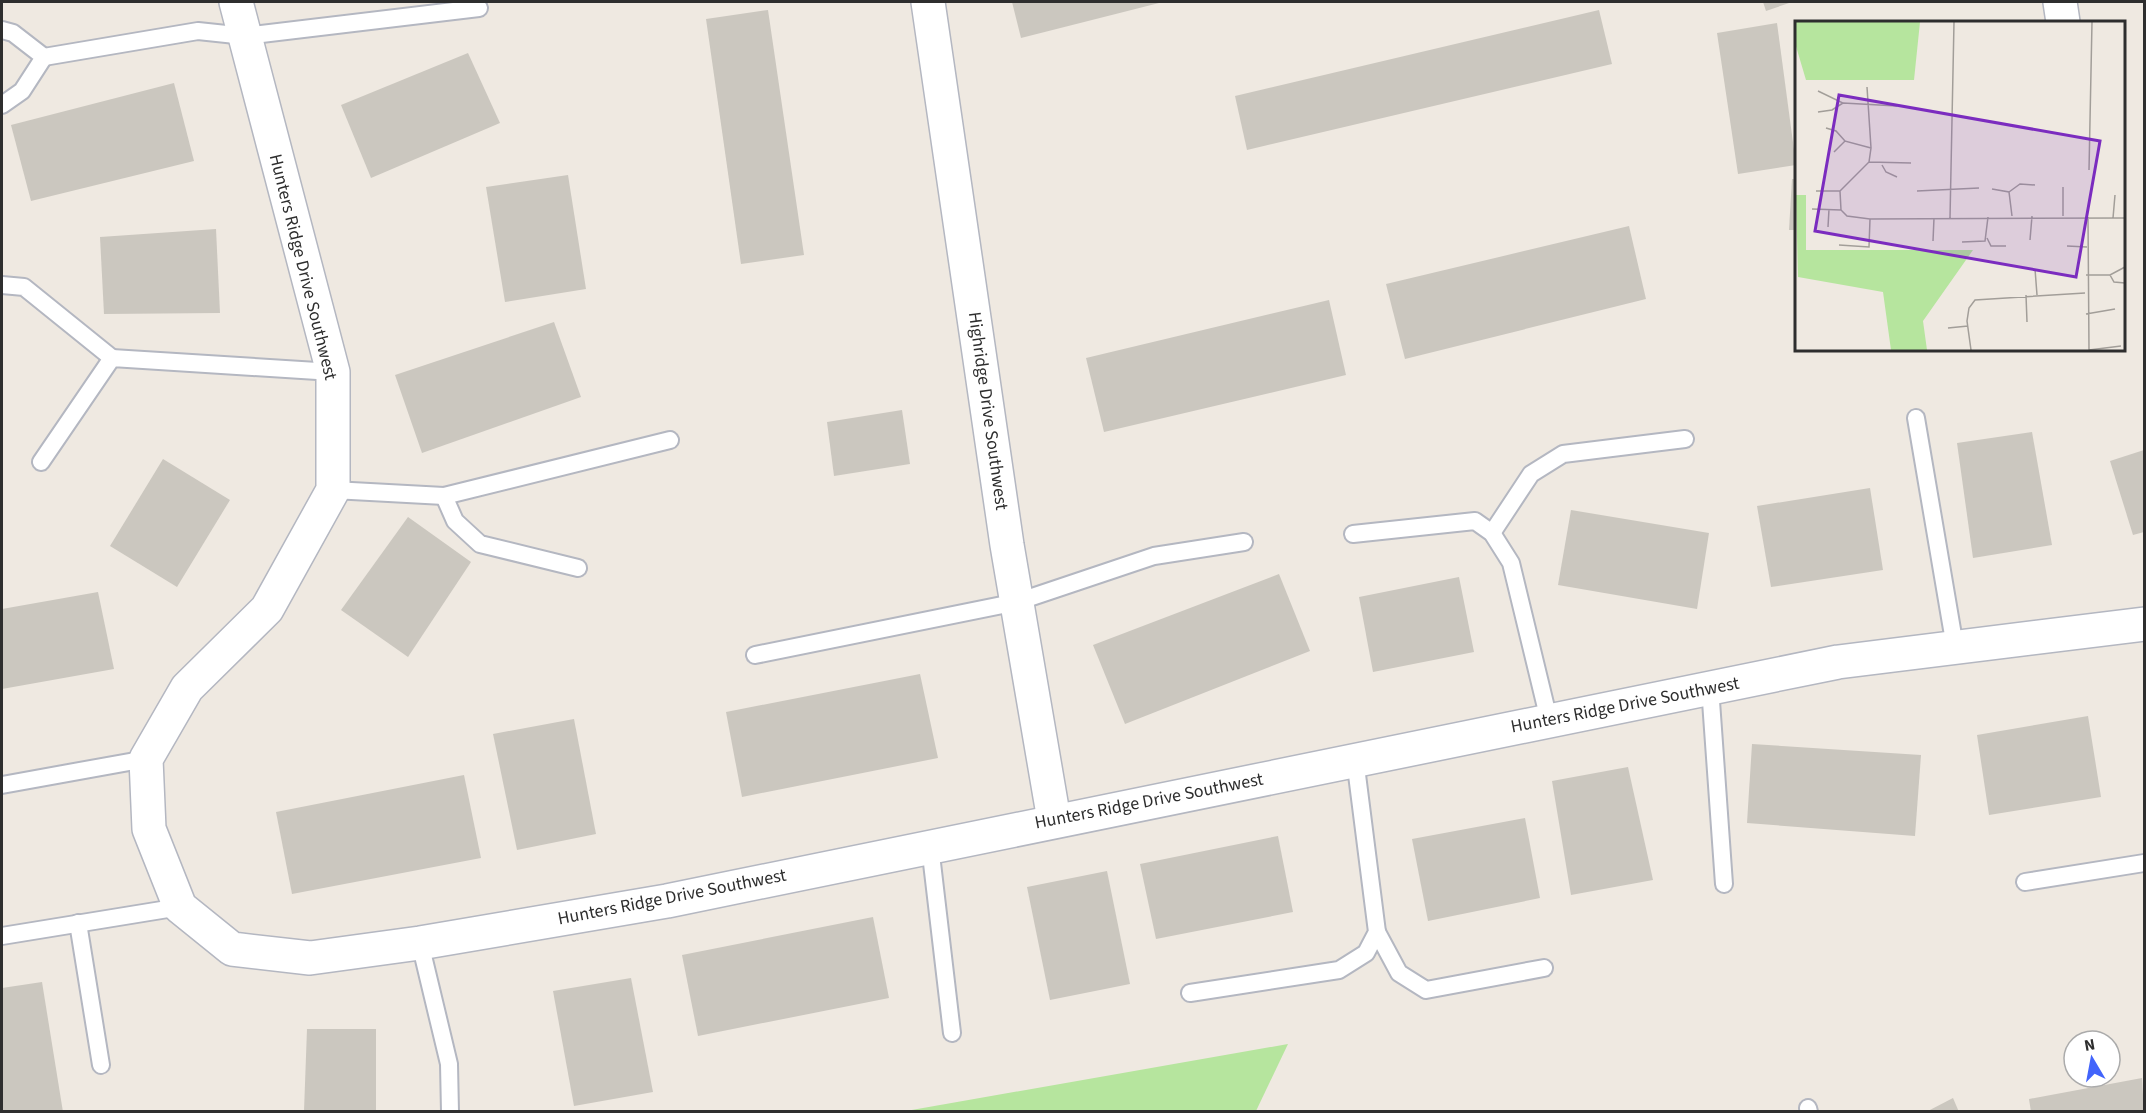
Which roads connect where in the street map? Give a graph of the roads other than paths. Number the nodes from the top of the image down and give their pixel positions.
1 (236, 2) edge
2 (928, 2) edge
3 (2060, 2) edge
4 (479, 8) dead end
5 (2063, 21) edge
6 (2, 30) edge
7 (245, 36) junction
8 (45, 57) junction
9 (2, 105) edge
10 (2, 285) edge
11 (112, 358) junction
12 (333, 372) junction
13 (1916, 418) dead end
14 (1685, 439) dead end
15 (670, 440) dead end
16 (41, 462) dead end
17 (333, 490) junction
18 (444, 496) junction
19 (1492, 533) junction
20 (1353, 534) dead end
21 (1244, 542) dead end
22 (578, 568) dead end
23 (1017, 602) junction
24 (2145, 624) edge
25 (1955, 647) junction
26 (755, 655) dead end
27 (1710, 687) junction
28 (1549, 720) junction
29 (146, 759) junction
30 (1355, 759) junction
31 (2, 785) edge
32 (1054, 820) junction
33 (930, 846) junction
34 (2145, 863) edge
35 (2025, 882) dead end
36 (1724, 884) dead end
37 (180, 907) junction
38 (78, 923) junction
39 (1377, 932) junction
40 (2, 936) edge
41 (420, 943) junction
42 (1544, 968) dead end
43 (1190, 993) dead end
44 (952, 1032) dead end
45 (101, 1065) dead end
46 (450, 1112) edge

1 - 7 street, Hunters Ridge Drive Southwest
2 - 23 street, Highridge Drive Southwest
3 - 5 street
4 - 7 lane
6 - 8 lane
7 - 8 lane
7 - 12 street, Hunters Ridge Drive Southwest
8 - 9 lane
10 - 11 lane
11 - 12 lane
11 - 16 lane
12 - 17 street, Hunters Ridge Drive Southwest
13 - 25 lane
14 - 19 lane
15 - 18 lane
17 - 18 lane
17 - 29 street, Hunters Ridge Drive Southwest
18 - 22 lane
19 - 20 lane
19 - 28 lane
21 - 23 lane
23 - 26 lane
23 - 32 street, Highridge Drive Southwest
24 - 25 street, Hunters Ridge Drive Southwest
25 - 27 street, Hunters Ridge Drive Southwest
27 - 28 street, Hunters Ridge Drive Southwest
27 - 36 lane
28 - 30 street, Hunters Ridge Drive Southwest
29 - 31 lane
29 - 37 street, Hunters Ridge Drive Southwest
30 - 32 street, Hunters Ridge Drive Southwest
30 - 39 lane
32 - 33 street, Hunters Ridge Drive Southwest
33 - 41 street, Hunters Ridge Drive Southwest
33 - 44 lane
34 - 35 lane
37 - 38 lane
37 - 41 street, Hunters Ridge Drive Southwest
38 - 40 lane
38 - 45 lane
39 - 42 lane
39 - 43 lane
41 - 46 lane

